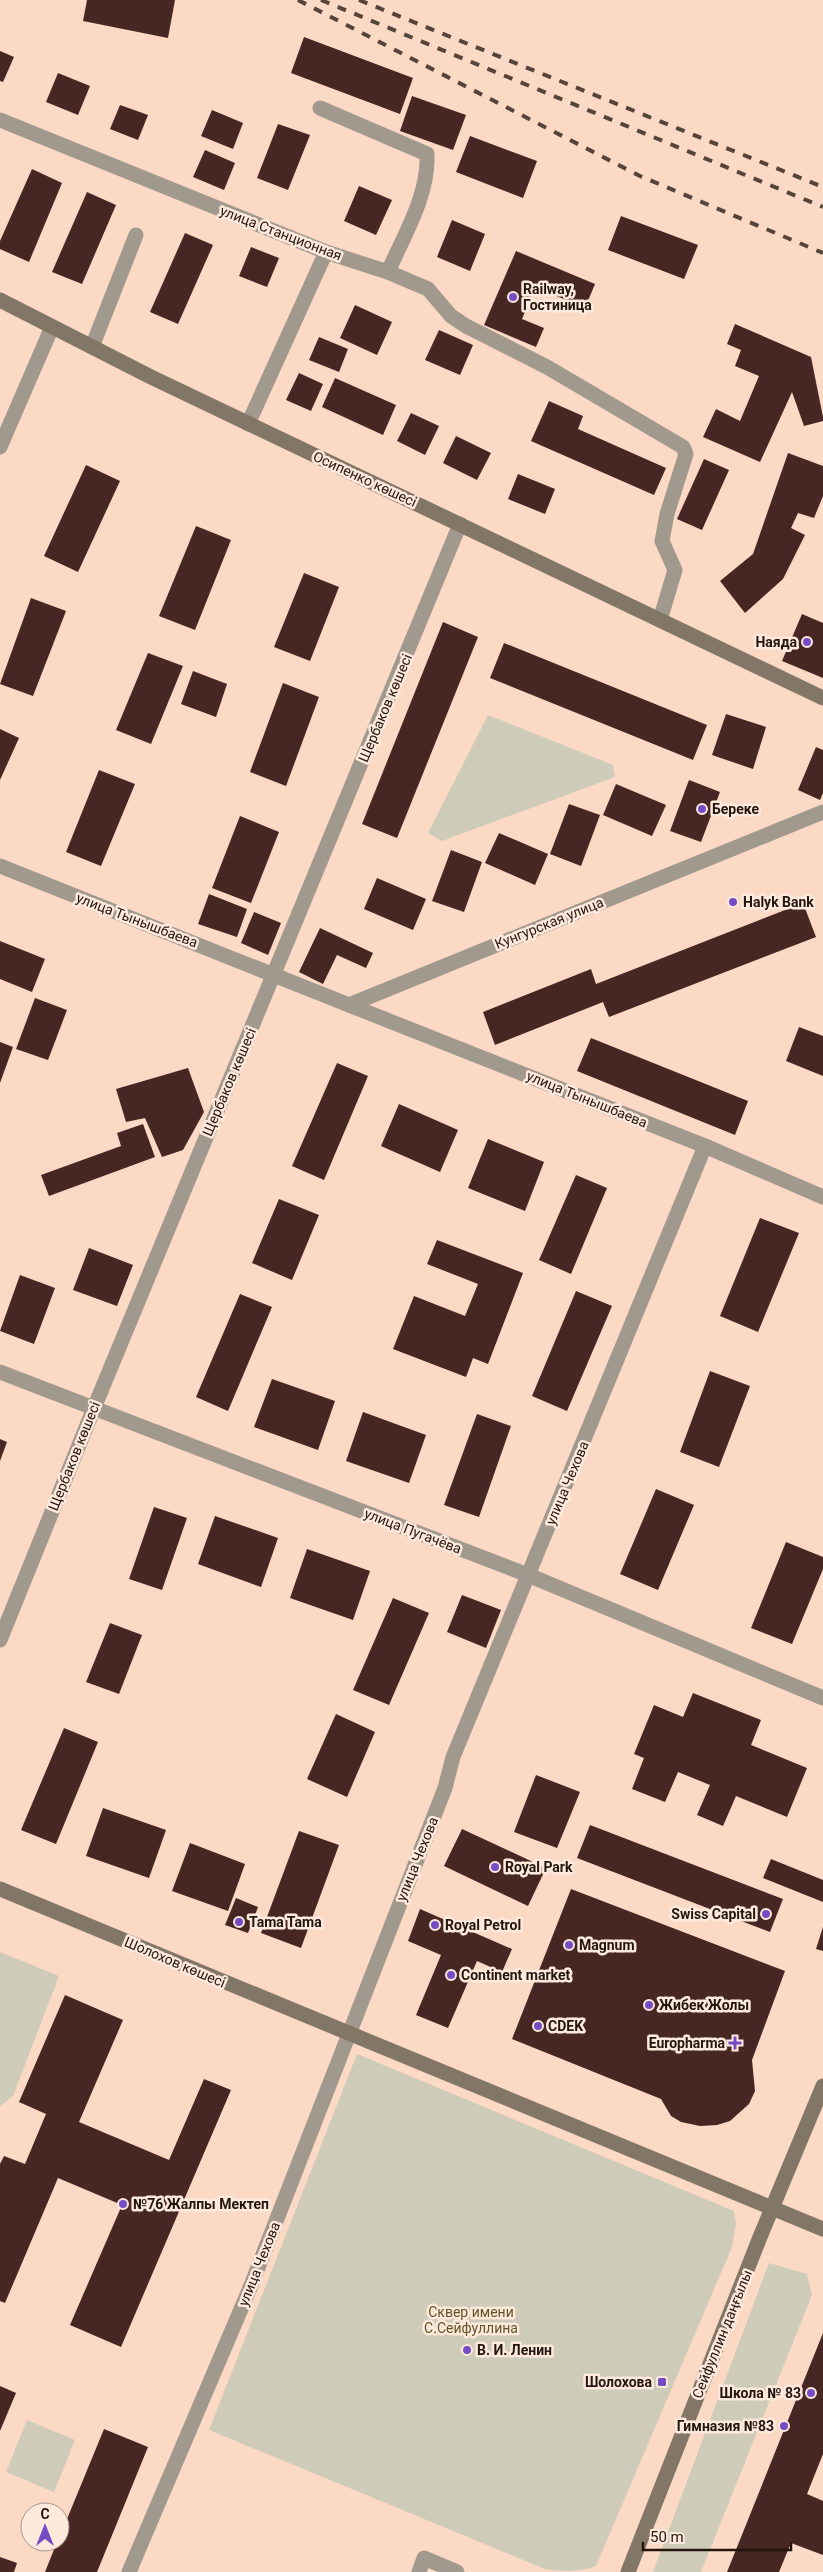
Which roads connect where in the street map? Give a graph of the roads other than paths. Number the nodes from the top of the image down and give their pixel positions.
1 (320, 108) dead end
2 (0, 120) edge
3 (136, 235) dead end
4 (326, 252) junction
5 (388, 272) junction
6 (0, 300) edge
7 (52, 327) junction
8 (92, 347) junction
9 (248, 424) junction
10 (0, 447) edge
11 (460, 524) junction
12 (660, 620) junction
13 (823, 698) edge
14 (823, 812) edge
15 (0, 866) edge
16 (275, 974) junction
17 (349, 1005) junction
18 (705, 1146) junction
19 (823, 1197) edge
20 (0, 1372) edge
21 (94, 1408) junction
22 (528, 1575) junction
23 (0, 1640) edge
24 (823, 1698) edge
25 (0, 1889) edge
26 (350, 2035) junction
27 (823, 2086) edge
28 (772, 2208) junction
29 (823, 2230) edge
30 (129, 2572) edge
31 (418, 2572) edge
32 (457, 2572) edge
33 (628, 2572) edge

1 - 5 street
2 - 4 street, улица Станционная
3 - 8 street
4 - 5 street, улица Станционная
4 - 9 street
5 - 12 street, улица Станционная
6 - 7 main road, Осипенко көшесі
7 - 8 main road, Осипенко көшесі
7 - 10 street
8 - 9 main road, Осипенко көшесі
9 - 11 main road, Осипенко көшесі
11 - 12 main road, Осипенко көшесі
11 - 16 street, Щербаков көшесі
12 - 13 main road, Осипенко көшесі
14 - 17 street, Кунгурская улица
15 - 16 street, улица Тынышбаева
16 - 17 street
16 - 21 street, Щербаков көшесі
17 - 18 street, улица Тынышбаева
18 - 19 street, улица Тынышбаева
18 - 22 street, улица Чехова
20 - 21 street, улица Пугачёва
21 - 22 street, улица Пугачёва
21 - 23 street, Щербаков көшесі
22 - 24 street, улица Пугачёва
22 - 26 street, улица Чехова
25 - 26 main road, Шолохов көшесі
26 - 28 main road, Шолохов көшесі
26 - 30 street, улица Чехова
27 - 28 main road, Сейфуллин даңғылы
28 - 29 main road, Шолохов көшесі
28 - 33 main road, Сейфуллин даңғылы
31 - 32 street

